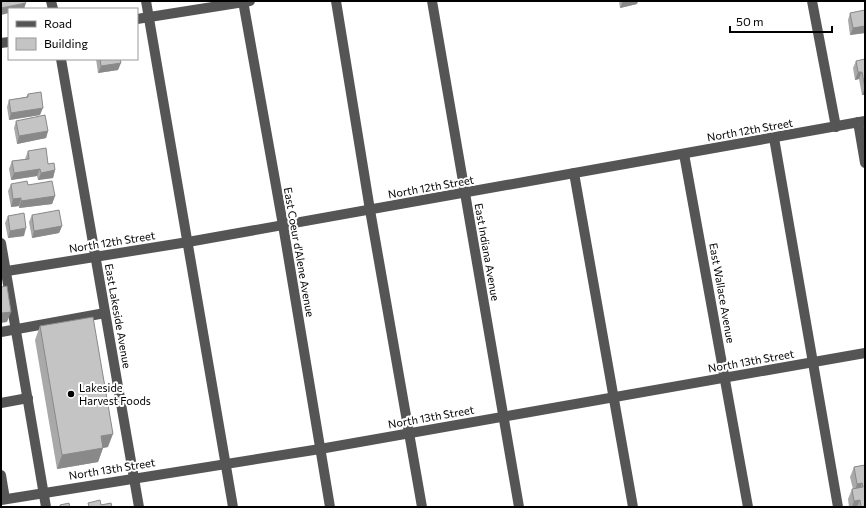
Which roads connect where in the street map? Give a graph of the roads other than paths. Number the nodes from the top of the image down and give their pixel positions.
1 (146, 1) edge
2 (245, 1) edge
3 (336, 1) edge
4 (432, 1) edge
5 (812, 1) edge
6 (148, 17) junction
7 (138, 19) edge
8 (61, 60) edge
9 (861, 122) edge
10 (836, 126) junction
11 (774, 138) junction
12 (684, 154) junction
13 (865, 163) edge
14 (574, 173) junction
15 (465, 193) junction
16 (370, 210) junction
17 (283, 225) junction
18 (188, 242) junction
19 (1, 243) edge
20 (95, 256) junction
21 (4, 272) edge
22 (105, 313) junction
23 (16, 329) junction
24 (1, 332) edge
25 (865, 353) edge
26 (813, 362) junction
27 (725, 378) junction
28 (614, 397) junction
29 (28, 398) junction
30 (1, 403) edge
31 (503, 416) junction
32 (409, 433) junction
33 (320, 449) junction
34 (225, 464) junction
35 (1, 475) edge
36 (134, 478) junction
37 (44, 492) junction
38 (3, 499) edge
39 (46, 507) edge
40 (139, 507) edge
41 (232, 507) edge
42 (330, 507) edge
43 (422, 507) edge
44 (519, 507) edge
45 (633, 507) edge
46 (748, 507) edge
47 (838, 507) edge

1 - 6 street
2 - 6 street
2 - 17 street, East Coeur d'Alene Avenue
3 - 16 street
4 - 15 street, East Indiana Avenue
5 - 10 street
6 - 7 street
6 - 18 street
8 - 20 street, East Lakeside Avenue
9 - 10 street, North 12th Street
9 - 13 street
10 - 11 street, North 12th Street
11 - 12 street, North 12th Street
11 - 26 street
12 - 14 street, North 12th Street
12 - 27 street, East Wallace Avenue
14 - 15 street, North 12th Street
14 - 28 street
15 - 16 street, North 12th Street
15 - 31 street, East Indiana Avenue
16 - 17 street, North 12th Street
16 - 32 street
17 - 18 street, North 12th Street
17 - 33 street, East Coeur d'Alene Avenue
18 - 20 street, North 12th Street
18 - 34 street
19 - 21 street
20 - 21 street, North 12th Street
20 - 22 street, East Lakeside Avenue
21 - 23 street
22 - 23 street
22 - 36 street, East Lakeside Avenue
23 - 24 street
23 - 29 street
25 - 26 street, North 13th Street
26 - 27 street, North 13th Street
26 - 47 street
27 - 28 street, North 13th Street
27 - 46 street, East Wallace Avenue
28 - 31 street, North 13th Street
28 - 45 street
29 - 30 street
29 - 37 street
31 - 32 street, North 13th Street
31 - 44 street, East Indiana Avenue
32 - 33 street, North 13th Street
32 - 43 street
33 - 34 street, North 13th Street
33 - 42 street, East Coeur d'Alene Avenue
34 - 36 street, North 13th Street
34 - 41 street
35 - 38 street
36 - 37 street, North 13th Street
36 - 40 street, East Lakeside Avenue
37 - 38 street, North 13th Street
37 - 39 street

